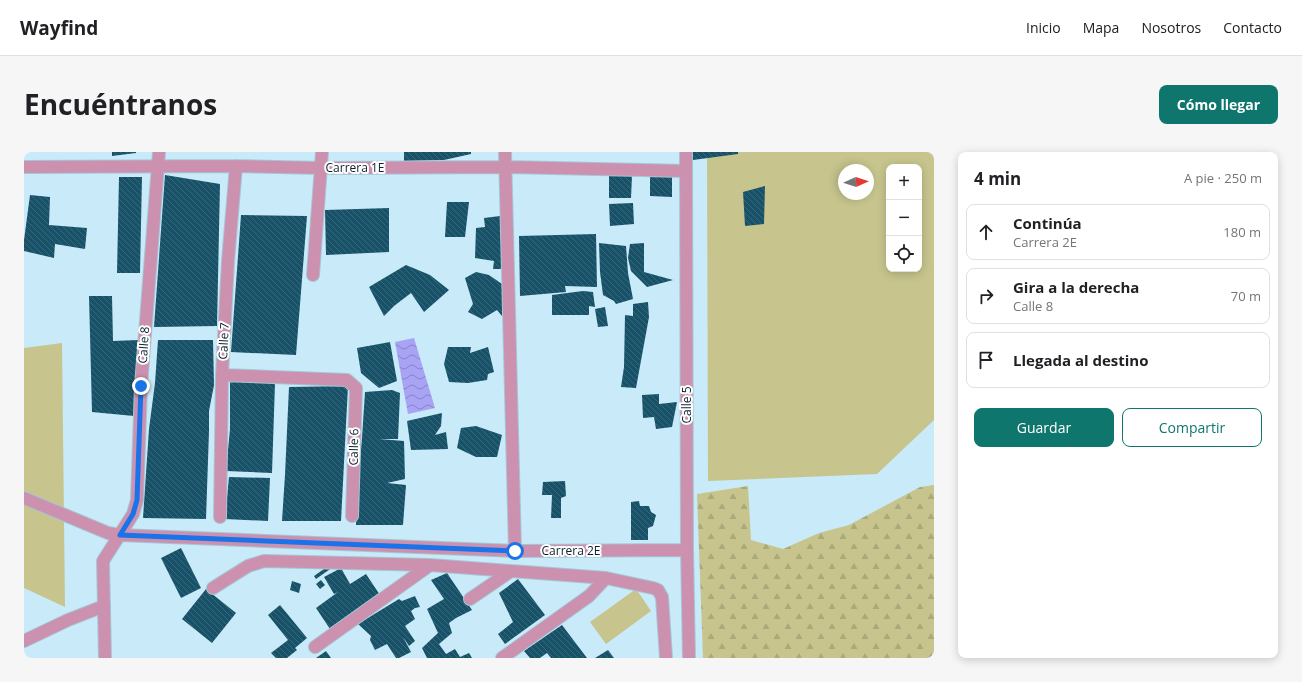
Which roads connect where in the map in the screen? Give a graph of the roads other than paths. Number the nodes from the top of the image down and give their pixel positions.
1 (158, 152) edge
2 (322, 152) edge
3 (505, 152) edge
4 (686, 152) edge
5 (236, 166) junction
6 (24, 167) edge
7 (158, 167) junction
8 (506, 167) junction
9 (321, 168) junction
10 (686, 171) junction
11 (313, 275) dead end
12 (222, 375) junction
13 (24, 498) edge
14 (352, 516) dead end
15 (220, 517) dead end
16 (120, 535) junction
17 (687, 550) junction
18 (515, 551) junction
19 (430, 565) junction
20 (511, 571) junction
21 (606, 578) junction
22 (213, 588) dead end
23 (470, 599) dead end
24 (104, 606) junction
25 (24, 641) edge
26 (315, 647) dead end
27 (105, 658) edge
28 (502, 658) edge
29 (666, 658) edge
30 (689, 658) edge

1 - 7 street, Calle 8
2 - 9 street
3 - 8 street
4 - 10 street, Calle 5
5 - 7 street, Carrera 1E
5 - 9 street, Carrera 1E
5 - 12 street, Calle 7
6 - 7 street, Carrera 1E
7 - 16 street, Calle 8
8 - 9 street, Carrera 1E
8 - 10 street, Carrera 1E
8 - 18 street
9 - 11 street
10 - 17 street, Calle 5
12 - 14 street, Calle 6
12 - 15 street, Calle 7
13 - 16 street, Carrera 2E
16 - 18 street, Carrera 2E
16 - 24 street, Calle 8
17 - 18 street, Carrera 2E
17 - 30 street, Calle 5
19 - 20 street
19 - 22 street
19 - 26 street
20 - 21 street
20 - 23 street
21 - 28 street
21 - 29 street
24 - 25 street
24 - 27 street, Calle 8

